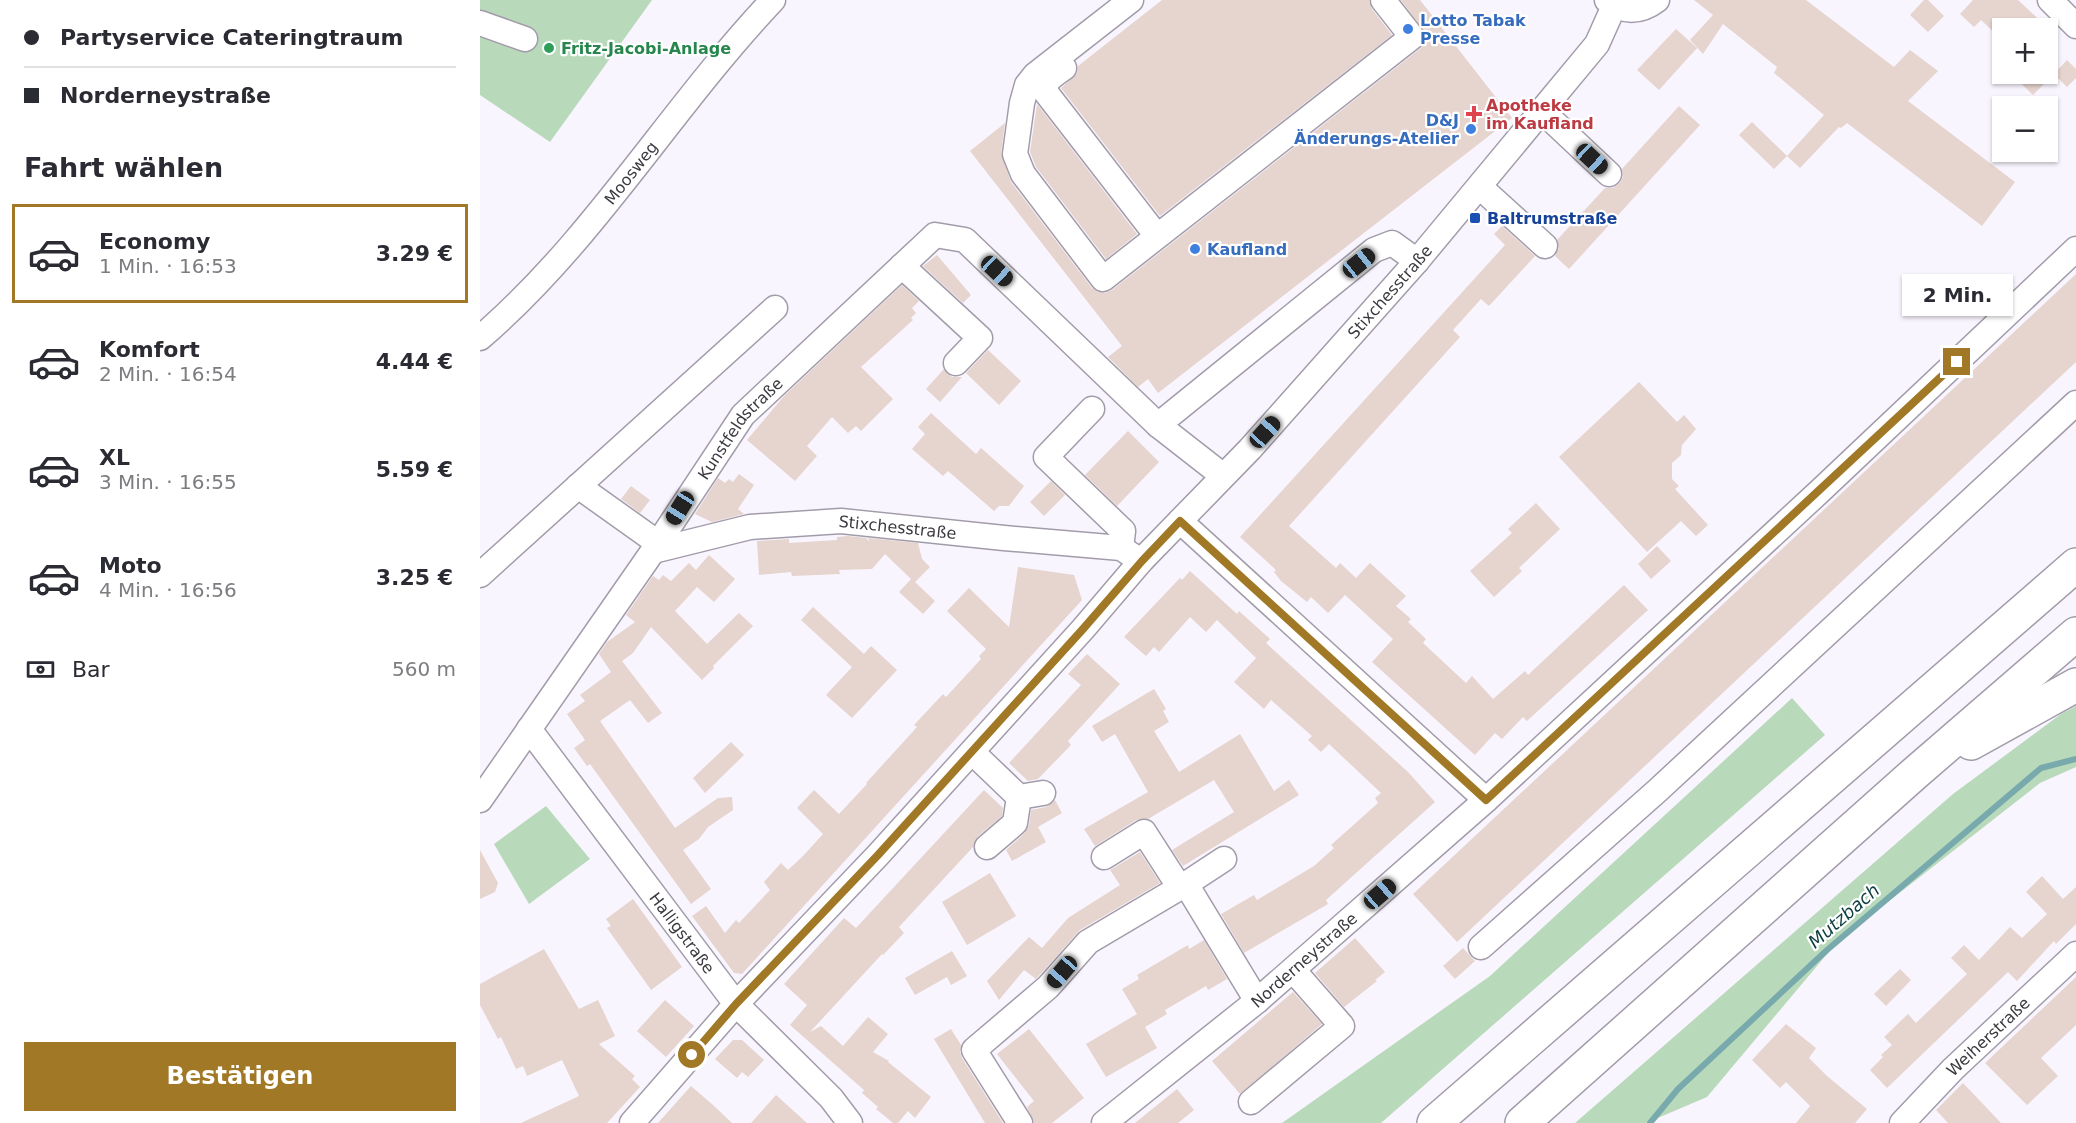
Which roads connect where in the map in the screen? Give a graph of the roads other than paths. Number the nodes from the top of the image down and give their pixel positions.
1 (773, 0) edge
2 (1131, 0) edge
3 (1151, 0) edge
4 (1383, 0) edge
5 (1656, 0) edge
6 (2050, 0) edge
7 (1611, 3) edge
8 (480, 23) edge
9 (2076, 26) edge
10 (525, 39) dead end
11 (1542, 111) junction
12 (1609, 174) dead end
13 (1480, 187) junction
14 (1157, 236) junction
15 (1545, 246) dead end
16 (2076, 249) edge
17 (1417, 261) junction
18 (902, 266) junction
19 (775, 308) dead end
20 (480, 338) edge
21 (956, 363) dead end
22 (2076, 403) edge
23 (1092, 409) dead end
24 (1158, 425) junction
25 (1222, 476) junction
26 (578, 486) junction
27 (1180, 521) junction
28 (655, 547) junction
29 (1121, 548) junction
30 (1142, 561) junction
31 (2076, 565) edge
32 (480, 575) edge
33 (2076, 634) edge
34 (2076, 685) edge
35 (529, 729) junction
36 (972, 752) junction
37 (1914, 774) junction
38 (1043, 793) dead end
39 (1019, 797) junction
40 (480, 800) edge
41 (1486, 800) junction
42 (987, 847) dead end
43 (1104, 857) dead end
44 (1224, 859) dead end
45 (1183, 886) junction
46 (1481, 948) dead end
47 (2076, 954) edge
48 (1293, 970) junction
49 (1257, 1000) junction
50 (736, 1004) junction
51 (1251, 1102) dead end
52 (632, 1123) edge
53 (850, 1123) edge
54 (1020, 1123) edge
55 (1104, 1123) edge
56 (1434, 1123) edge
57 (1522, 1123) edge
58 (1902, 1123) edge

1 - 20 street, Moosweg
2 - 14 street
3 - 14 street
4 - 14 street
5 - 7 street, Stixchesstraße
6 - 9 street
7 - 11 street, Stixchesstraße
8 - 10 street
11 - 12 street
11 - 13 street, Stixchesstraße
13 - 15 street
13 - 17 street, Stixchesstraße
16 - 41 street, Norderneystraße
17 - 24 street
17 - 25 street, Stixchesstraße
18 - 21 street
18 - 24 street, Kunstfeldstraße
18 - 28 street, Kunstfeldstraße
19 - 26 street
22 - 46 street
23 - 29 street
24 - 25 street
25 - 27 street, Stixchesstraße
26 - 28 street
26 - 32 street
27 - 30 street, Stixchesstraße
27 - 41 street
28 - 29 street, Stixchesstraße
28 - 35 street, Kunstfeldstraße
29 - 30 street, Stixchesstraße
30 - 36 street, Stixchesstraße
31 - 56 highway
33 - 37 highway
34 - 37 highway
35 - 40 street, Kunstfeldstraße
35 - 50 street, Halligstraße
36 - 39 street
36 - 50 street, Stixchesstraße
37 - 57 highway
38 - 39 street
39 - 42 street
41 - 48 street, Norderneystraße
43 - 45 street
44 - 45 street
45 - 49 street
45 - 54 street
47 - 58 street, Weiherstraße
48 - 49 street, Norderneystraße
48 - 51 street
49 - 55 street, Norderneystraße
50 - 52 street, Stixchesstraße
50 - 53 street, Halligstraße

